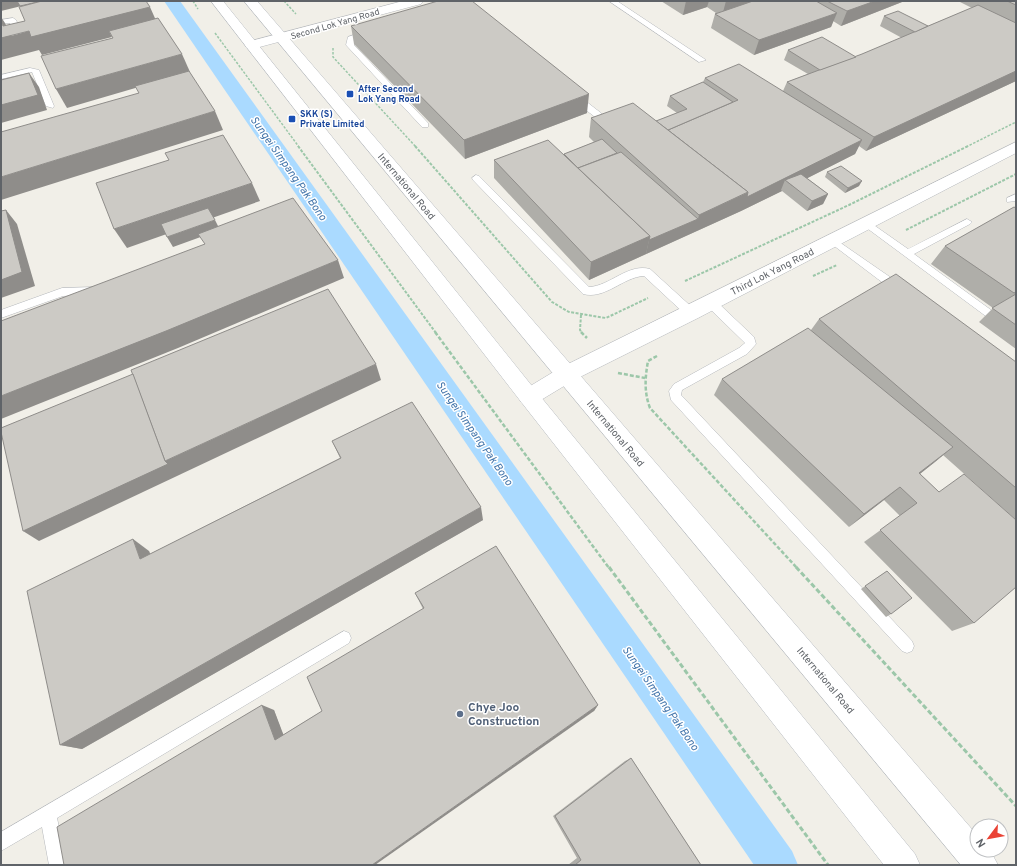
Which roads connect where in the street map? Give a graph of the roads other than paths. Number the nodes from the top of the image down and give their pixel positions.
1 (217, 1) edge
2 (250, 1) edge
3 (417, 1) edge
4 (612, 1) edge
5 (1, 22) edge
6 (376, 31) edge
7 (282, 38) junction
8 (21, 43) edge
9 (252, 45) junction
10 (702, 60) dead end
11 (1, 77) edge
12 (568, 91) edge
13 (50, 106) dead end
14 (598, 115) edge
15 (425, 125) edge
16 (1015, 149) edge
17 (476, 178) dead end
18 (967, 222) dead end
19 (865, 223) junction
20 (832, 240) junction
21 (907, 254) junction
22 (105, 288) edge
23 (910, 298) edge
24 (711, 303) junction
25 (692, 313) junction
26 (987, 313) dead end
27 (1, 314) edge
28 (567, 374) junction
29 (529, 397) junction
30 (344, 638) dead end
31 (908, 646) dead end
32 (48, 813) junction
33 (1, 842) edge
34 (58, 865) edge
35 (904, 865) edge
36 (982, 865) edge

1 - 9 main road
2 - 7 main road, International Road
3 - 7 main road, Second Lok Yang Road
4 - 10 lane
5 - 8 lane
6 - 15 lane
7 - 9 main road, Second Lok Yang Road
7 - 28 main road, International Road
9 - 29 main road
11 - 13 lane
12 - 14 lane
16 - 19 main road, Third Lok Yang Road
17 - 25 lane
18 - 21 lane
19 - 20 main road, Third Lok Yang Road
19 - 21 lane
20 - 23 lane
20 - 24 main road, Third Lok Yang Road
21 - 26 lane
22 - 27 lane
24 - 25 main road, Third Lok Yang Road
24 - 31 lane
25 - 28 main road, Third Lok Yang Road
28 - 29 main road, Third Lok Yang Road
28 - 36 main road, International Road
29 - 35 main road
30 - 32 lane
32 - 33 lane
32 - 34 lane

